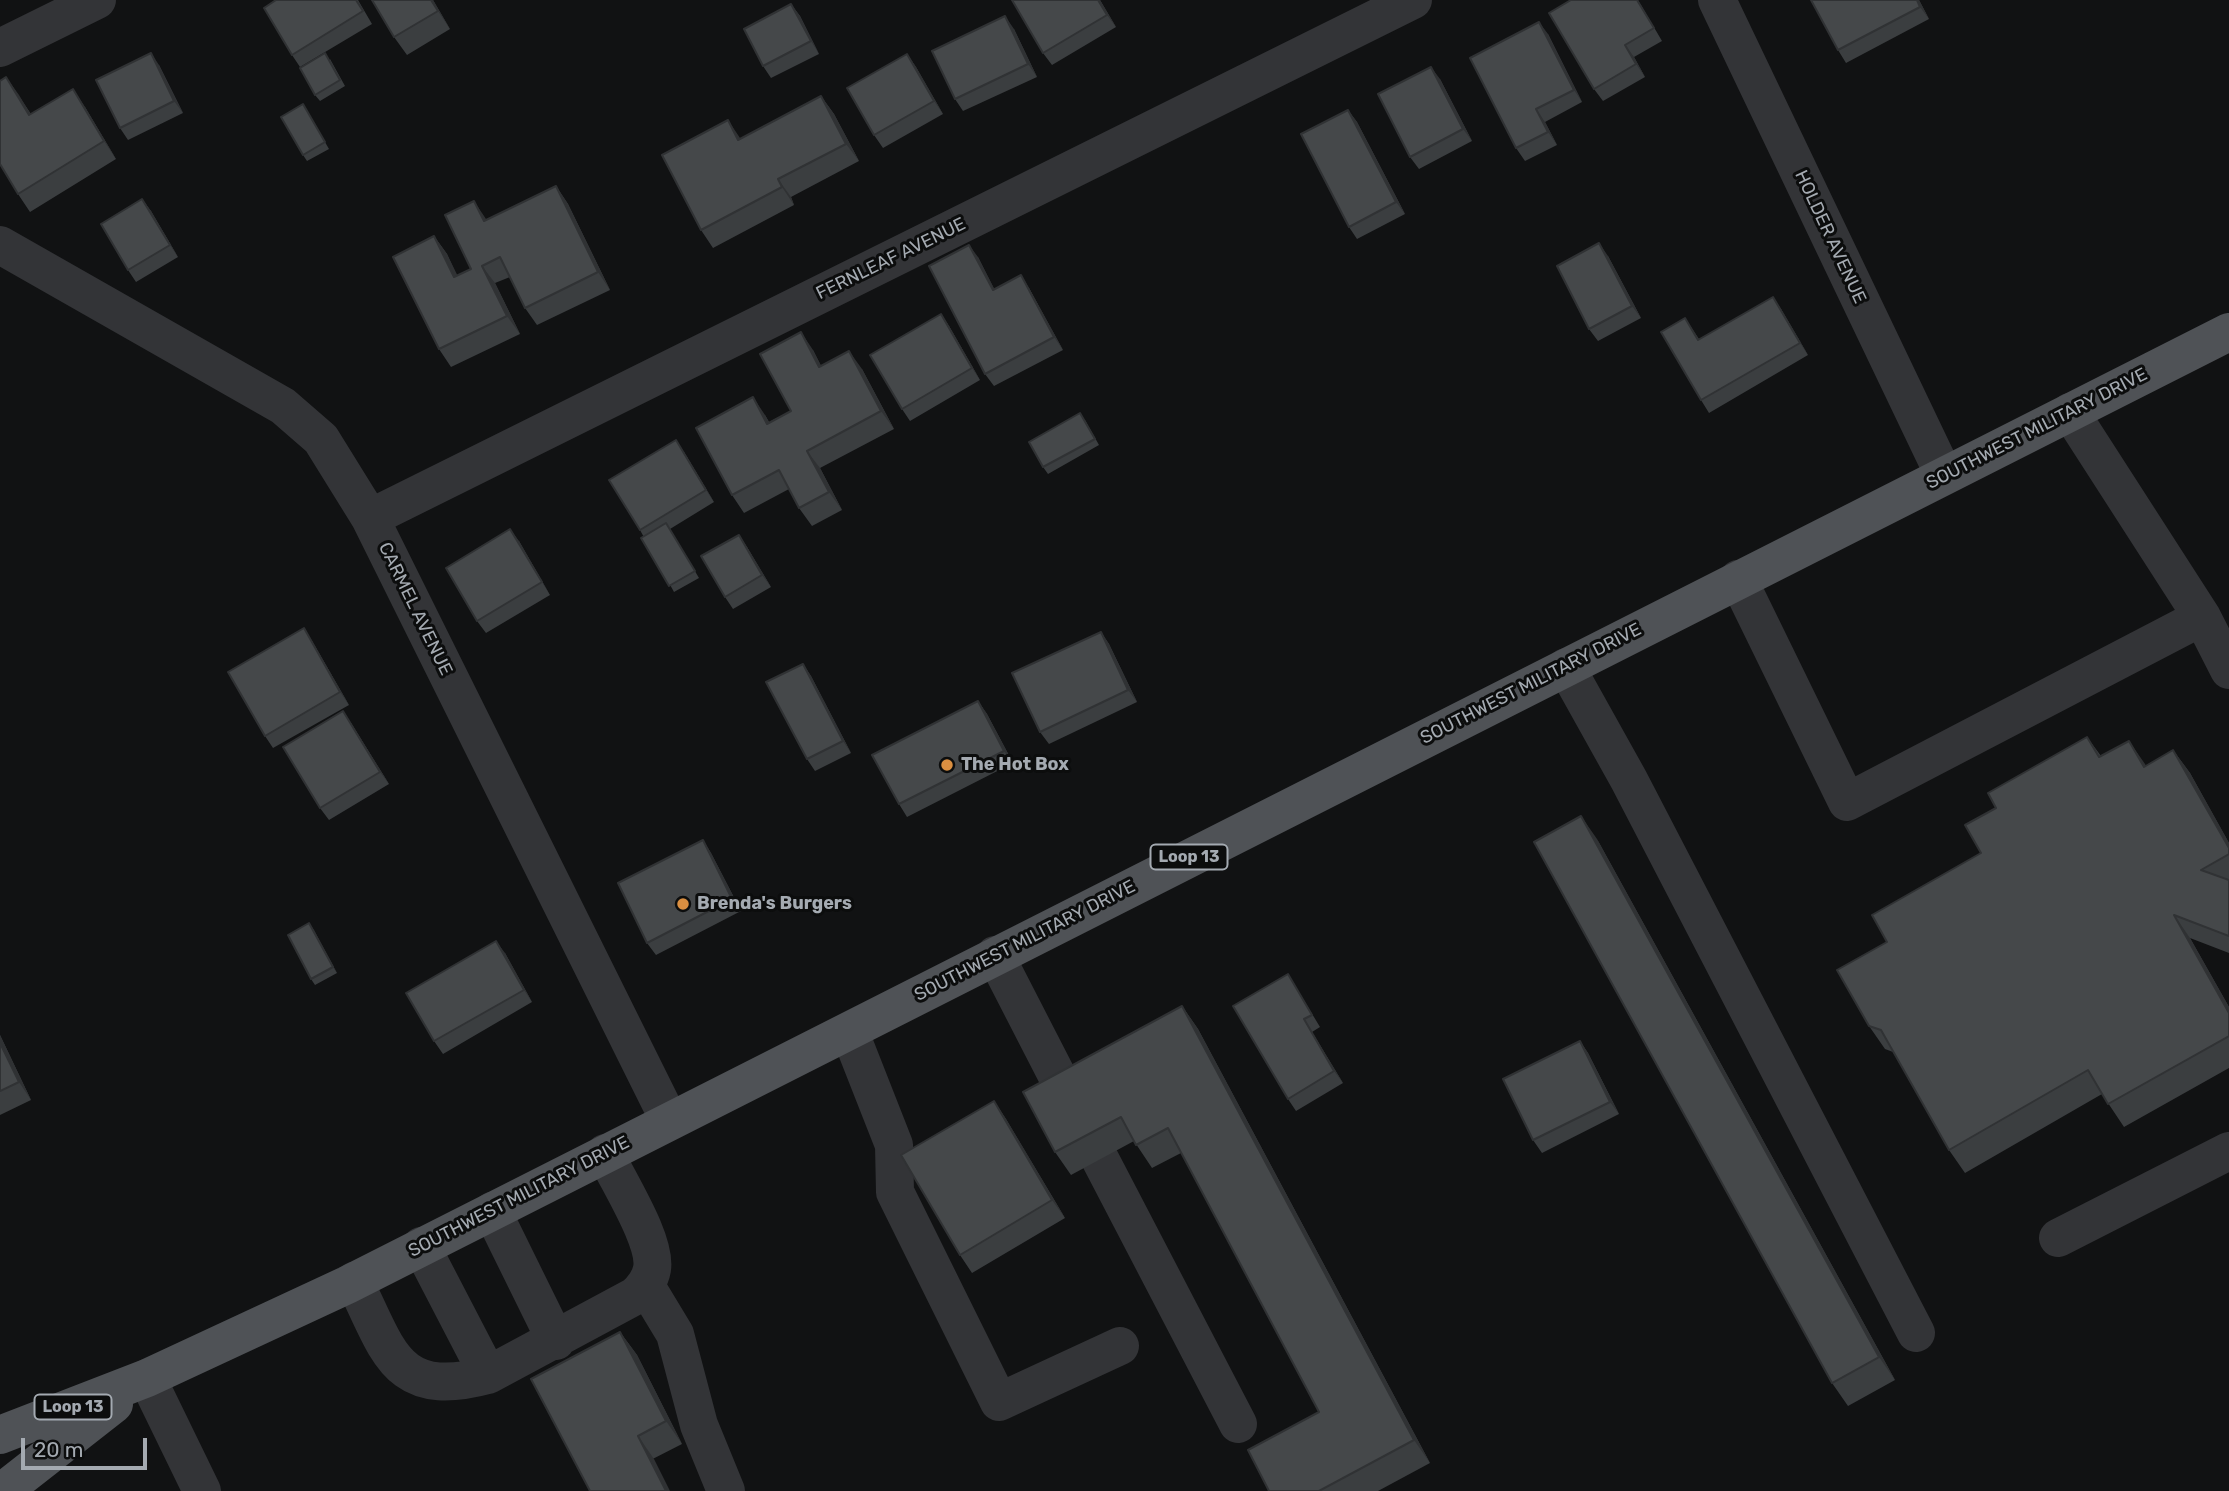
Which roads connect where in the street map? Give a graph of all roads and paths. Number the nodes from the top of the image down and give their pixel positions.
1 (97, 0) edge
2 (1413, 0) edge
3 (1717, 0) edge
4 (0, 48) edge
5 (0, 245) edge
6 (2229, 332) edge
7 (2070, 412) junction
8 (1944, 475) junction
9 (370, 518) junction
10 (1738, 579) junction
11 (2202, 617) junction
12 (1566, 667) junction
13 (2229, 670) edge
14 (995, 955) junction
15 (850, 1033) junction
16 (1069, 1099) edge
17 (669, 1121) junction
18 (2229, 1151) edge
19 (605, 1153) junction
20 (1100, 1160) edge
21 (492, 1211) junction
22 (2058, 1238) dead end
23 (421, 1247) junction
24 (355, 1281) junction
25 (646, 1286) junction
26 (1916, 1333) dead end
27 (556, 1341) junction
28 (1120, 1346) dead end
29 (488, 1375) junction
30 (147, 1378) junction
31 (1238, 1424) dead end
32 (0, 1436) edge
33 (3, 1491) edge
34 (202, 1491) edge
35 (726, 1491) edge

1 - 4 street
2 - 9 street, FERNLEAF AVENUE
3 - 8 street, HOLDER AVENUE
5 - 9 street, CARMEL AVENUE
6 - 7 main road, SOUTHWEST MILITARY DRIVE / Loop 13
7 - 8 main road, SOUTHWEST MILITARY DRIVE / Loop 13
7 - 11 street
8 - 10 main road, SOUTHWEST MILITARY DRIVE / Loop 13
9 - 17 street, CARMEL AVENUE
10 - 11 street
10 - 12 main road, SOUTHWEST MILITARY DRIVE / Loop 13
11 - 13 street
12 - 14 main road, SOUTHWEST MILITARY DRIVE / Loop 13
12 - 26 street
14 - 15 main road, SOUTHWEST MILITARY DRIVE / Loop 13
14 - 16 street
15 - 17 main road, SOUTHWEST MILITARY DRIVE / Loop 13
15 - 28 street
17 - 19 main road, SOUTHWEST MILITARY DRIVE / Loop 13
18 - 22 street
19 - 21 main road, SOUTHWEST MILITARY DRIVE / Loop 13
19 - 25 street
20 - 31 street
21 - 23 main road, SOUTHWEST MILITARY DRIVE / Loop 13
21 - 27 street
23 - 24 main road, SOUTHWEST MILITARY DRIVE / Loop 13
23 - 29 street
24 - 29 street
24 - 30 main road, SOUTHWEST MILITARY DRIVE / Loop 13
25 - 27 street
25 - 35 street
27 - 29 street
30 - 32 main road, SOUTHWEST MILITARY DRIVE / Loop 13
30 - 33 main road
30 - 34 street

